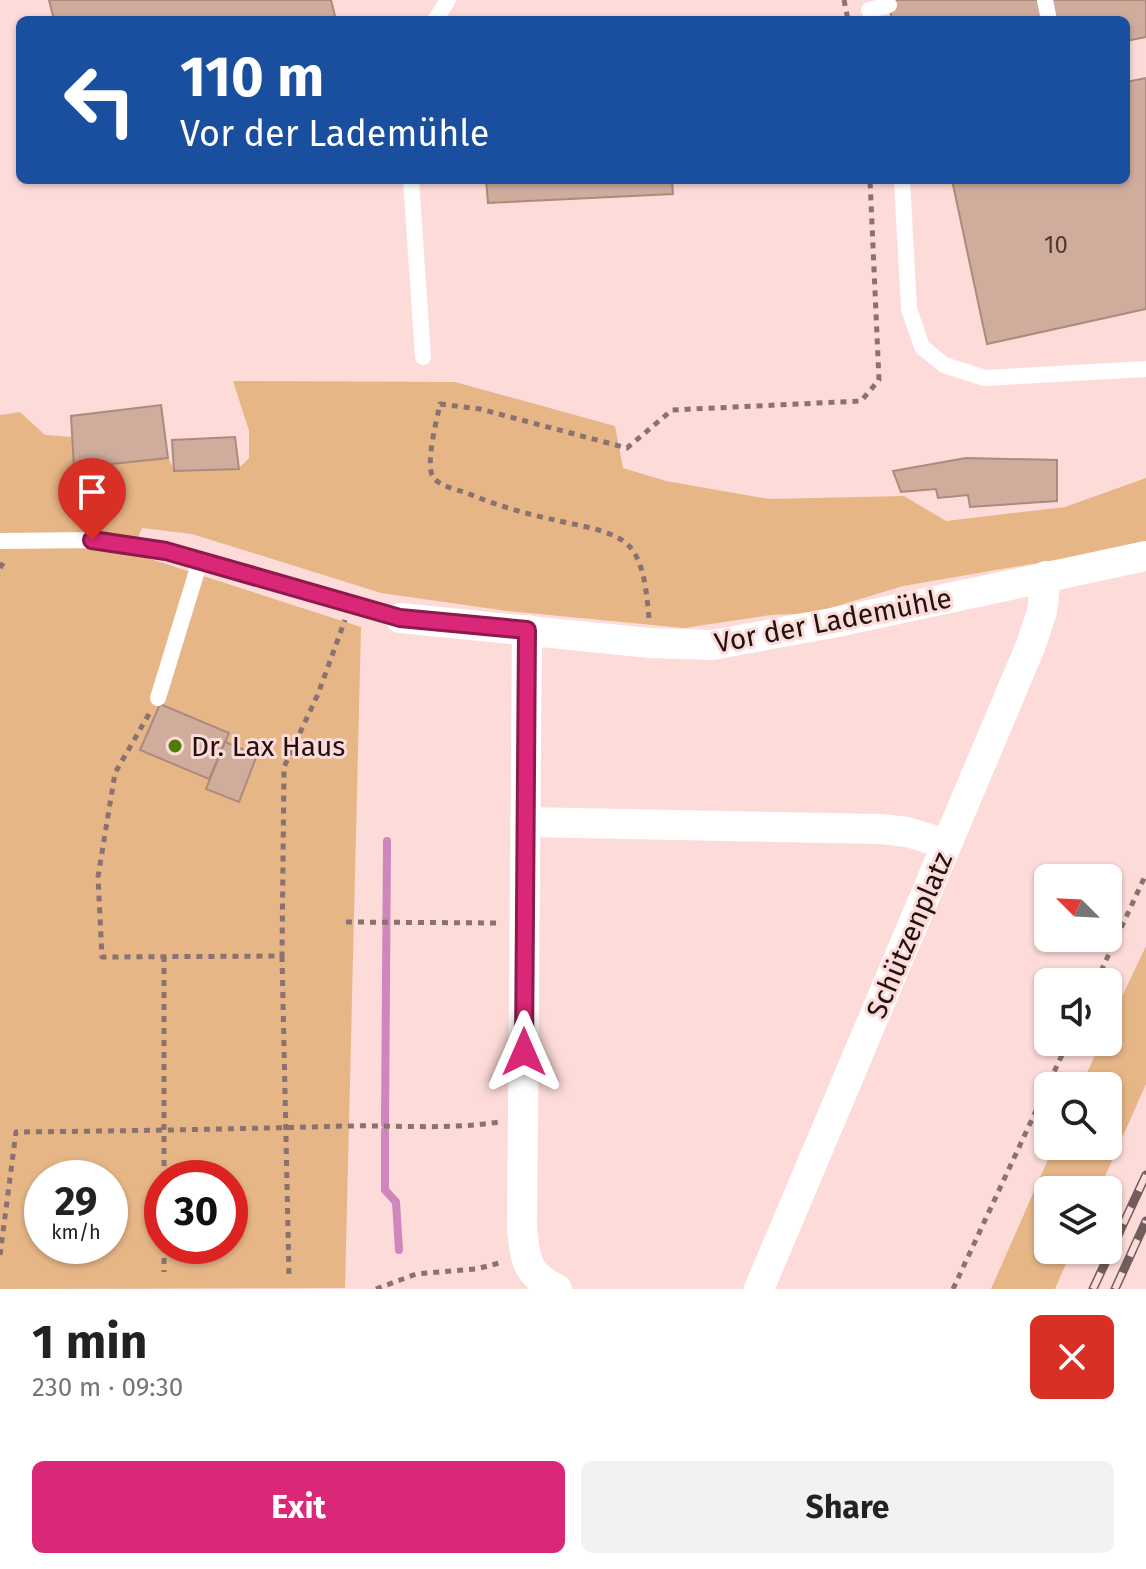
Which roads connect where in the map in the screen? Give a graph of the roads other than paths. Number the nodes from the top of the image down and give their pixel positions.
1 (889, 5) dead end
2 (869, 10) edge
3 (411, 184) edge
4 (902, 184) edge
5 (423, 357) dead end
6 (1146, 369) edge
7 (0, 541) edge
8 (1146, 556) edge
9 (200, 561) junction
10 (1046, 576) junction
11 (400, 618) joint
12 (527, 630) junction
13 (158, 698) road end
14 (525, 822) junction
15 (947, 844) junction
16 (525, 1269) edge
17 (557, 1289) edge
18 (759, 1289) edge

1 - 2 lane
3 - 5 lane
4 - 6 lane
7 - 9 lane, Vor der Lademühle
8 - 10 street, Vor der Lademühle
9 - 11 lane, Vor der Lademühle
9 - 13 lane
10 - 12 street, Vor der Lademühle
10 - 15 street, Schützenplatz
11 - 12 street, Vor der Lademühle
12 - 14 street
14 - 15 street
14 - 16 street
15 - 18 street, Schützenplatz
16 - 17 street

